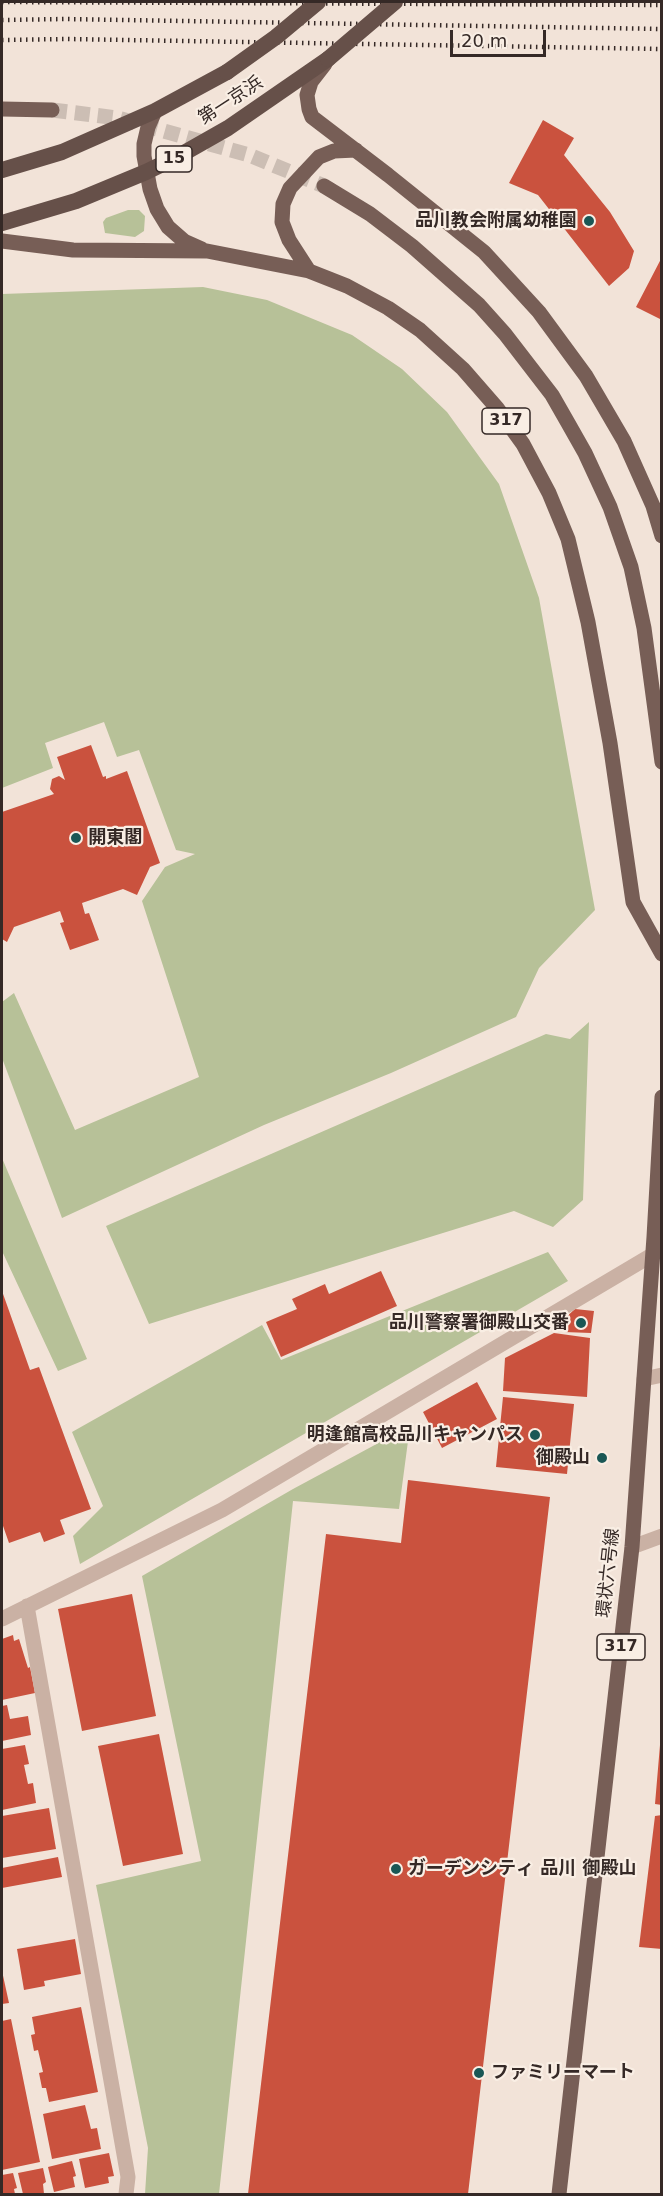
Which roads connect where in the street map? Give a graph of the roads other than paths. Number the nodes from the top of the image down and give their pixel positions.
1 (318, 2) edge
2 (395, 2) edge
3 (328, 59) junction
4 (2, 109) edge
5 (52, 110) tunnel mouth
6 (155, 111) junction
7 (356, 150) junction
8 (2, 170) edge
9 (146, 172) junction
10 (324, 186) tunnel mouth
11 (2, 223) edge
12 (2, 241) edge
13 (207, 251) junction
14 (309, 271) junction
15 (662, 536) edge
16 (662, 762) edge
17 (662, 954) edge
18 (662, 1097) edge
19 (658, 1236) edge
20 (652, 1255) junction
21 (662, 1376) edge
22 (644, 1379) junction
23 (662, 1536) edge
24 (632, 1547) junction
25 (27, 1606) junction
26 (2, 1619) edge
27 (126, 2194) edge
28 (559, 2194) edge

1 - 6 highway, 第一京浜, bridge
2 - 3 highway, 第一京浜 / 15, bridge
3 - 7 main road
3 - 9 highway, 第一京浜 / 15
4 - 5 main road
6 - 8 highway, 第一京浜
6 - 9 main road, 317
7 - 14 main road
7 - 15 main road
9 - 11 highway, 第一京浜 / 15
9 - 13 main road, 317
10 - 16 main road, 317
12 - 13 main road, 317
13 - 14 main road, 317
14 - 17 main road, 317
18 - 19 main road, 環状六号線 / 317
19 - 20 main road, 環状六号線 / 317
20 - 22 main road, 環状六号線 / 317
20 - 25 street
21 - 22 street
22 - 24 main road, 環状六号線 / 317
23 - 24 street
24 - 28 main road, 環状六号線 / 317
25 - 26 street
25 - 27 street

